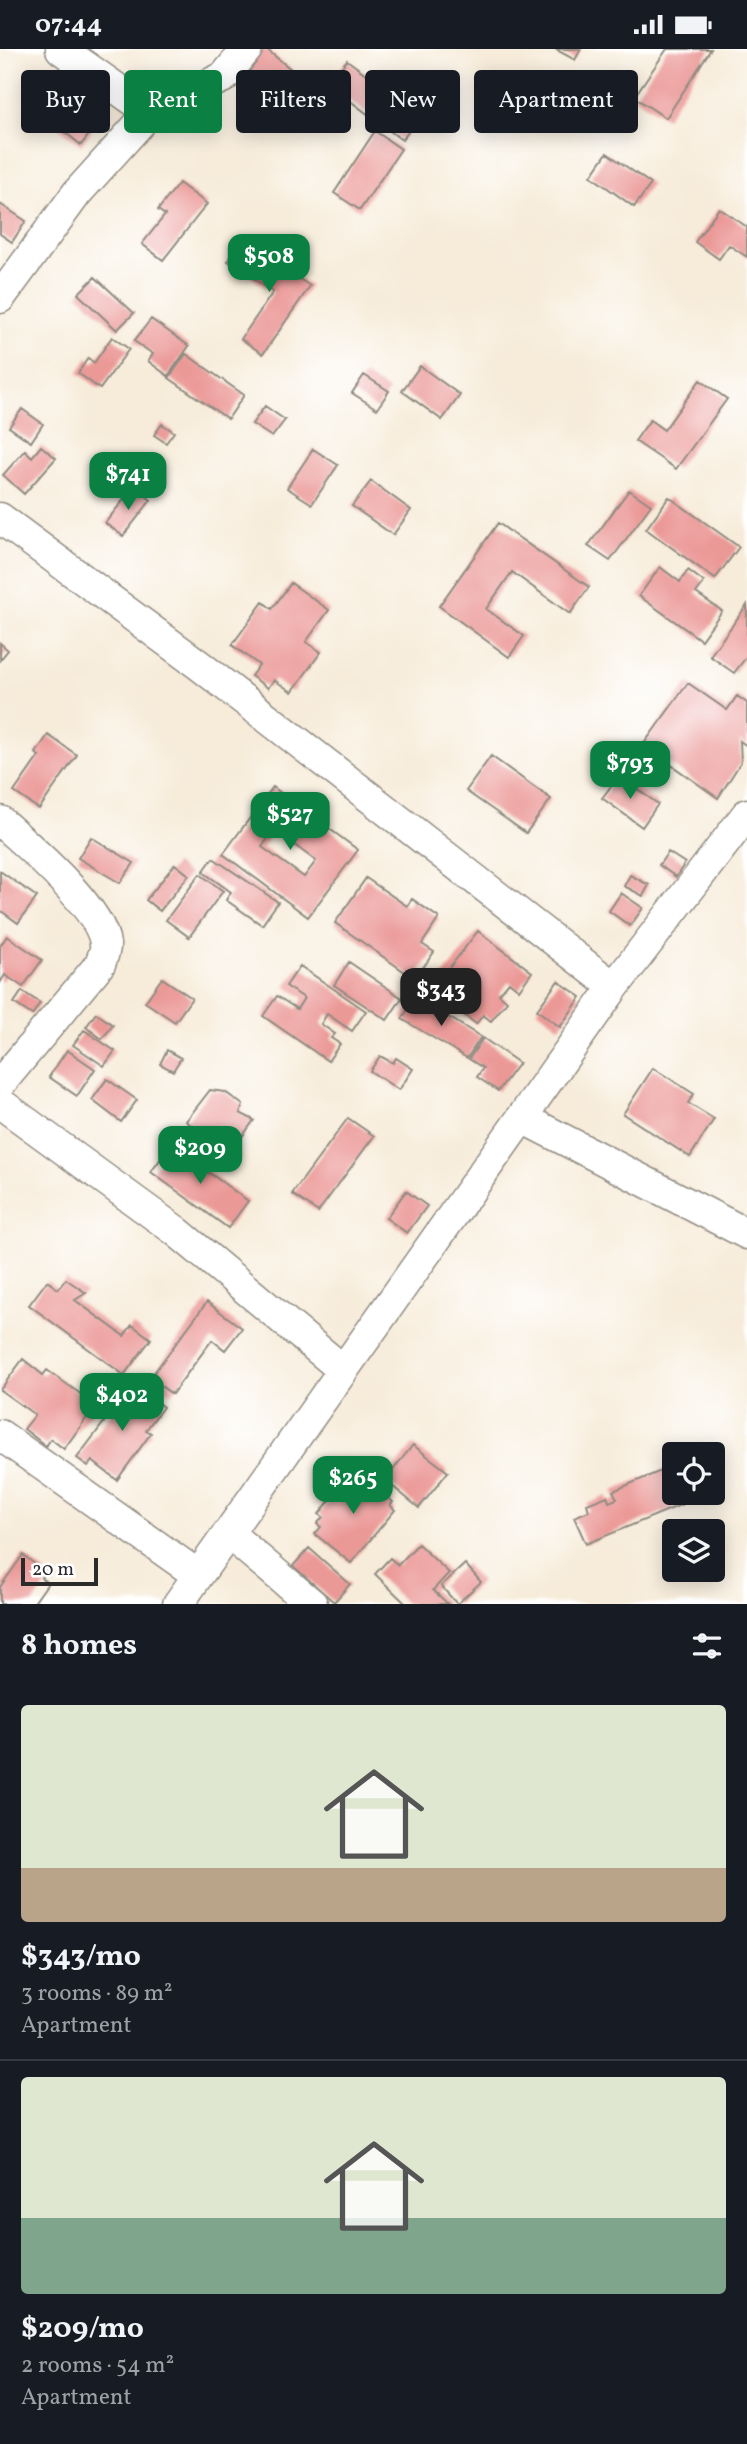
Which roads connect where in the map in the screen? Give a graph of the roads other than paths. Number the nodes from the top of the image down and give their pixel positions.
1 (61, 49) edge
2 (247, 49) edge
3 (222, 78) edge
4 (124, 94) edge
5 (131, 133) edge
6 (0, 298) edge
7 (0, 518) edge
8 (747, 814) edge
9 (0, 821) edge
10 (614, 987) junction
11 (0, 1084) edge
12 (0, 1103) edge
13 (522, 1118) junction
14 (747, 1234) edge
15 (342, 1370) junction
16 (0, 1435) edge
17 (228, 1533) junction
18 (198, 1576) junction
19 (178, 1604) edge
20 (312, 1604) edge

1 - 4 street
2 - 3 street
5 - 6 street
7 - 10 street
8 - 10 street
9 - 11 street
10 - 13 street
12 - 15 street
13 - 14 street
13 - 15 street
15 - 17 street
16 - 18 street
17 - 18 street
17 - 20 street
18 - 19 street

